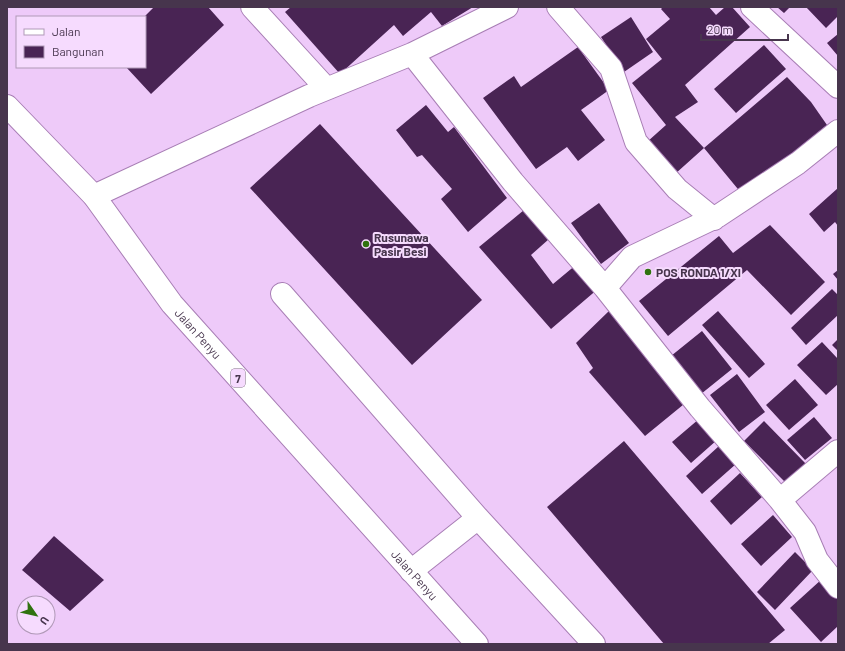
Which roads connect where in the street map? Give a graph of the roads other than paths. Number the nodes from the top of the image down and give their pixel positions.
1 (252, 7) edge
2 (507, 7) edge
3 (558, 7) edge
4 (752, 7) edge
5 (412, 54) junction
6 (838, 87) edge
7 (326, 88) junction
8 (7, 106) edge
9 (838, 131) edge
10 (94, 196) junction
11 (714, 219) junction
12 (605, 288) junction
13 (282, 294) dead end
14 (838, 450) edge
15 (780, 500) junction
16 (478, 518) junction
17 (411, 571) junction
18 (838, 587) edge
19 (477, 644) edge
20 (594, 644) edge

1 - 7 main road
2 - 5 main road
3 - 11 main road
4 - 6 main road
5 - 7 main road
5 - 12 main road
7 - 10 main road
8 - 10 main road, Jalan Penyu / 7
9 - 11 main road
10 - 17 main road, Jalan Penyu / 7
11 - 12 main road
12 - 15 main road
13 - 16 main road
14 - 15 main road
15 - 18 main road
16 - 17 main road
16 - 20 main road
17 - 19 main road, Jalan Penyu / 7

